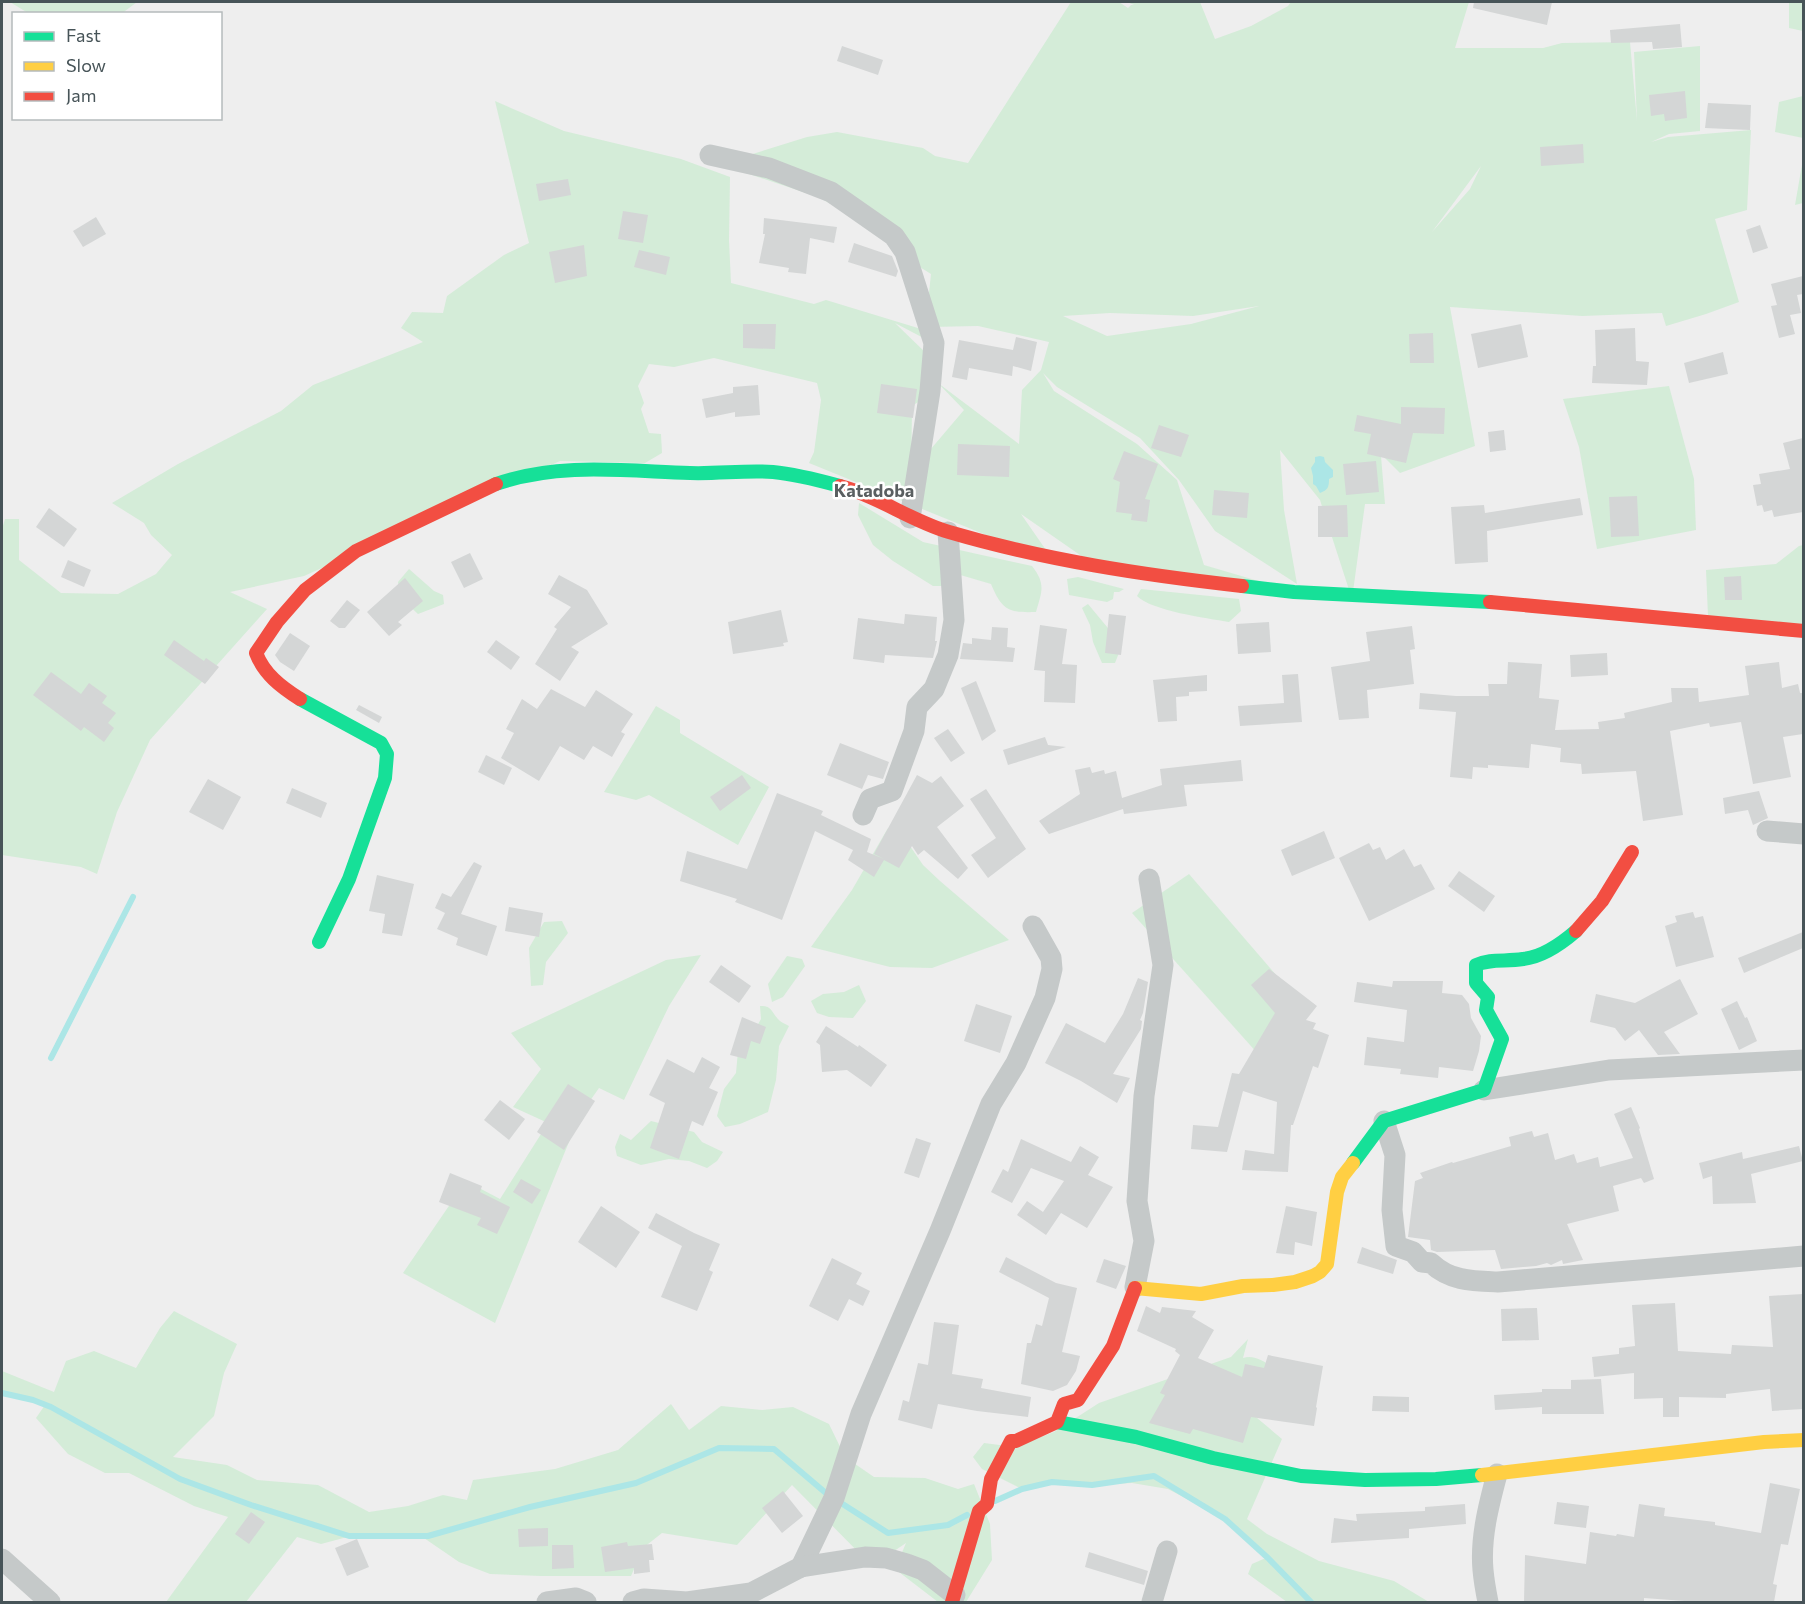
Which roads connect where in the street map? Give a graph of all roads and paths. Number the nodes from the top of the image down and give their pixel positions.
1 (710, 155) dead end
2 (910, 518) junction
3 (948, 532) junction
4 (1803, 631) edge
5 (863, 815) dead end
6 (1767, 831) dead end
7 (1803, 834) edge
8 (1632, 852) dead end
9 (1149, 879) dead end
10 (1033, 926) dead end
11 (319, 942) dead end
12 (1803, 1060) edge
13 (1484, 1090) junction
14 (1384, 1121) junction
15 (1803, 1256) edge
16 (1135, 1287) junction
17 (1057, 1422) junction
18 (1803, 1440) edge
19 (1497, 1474) junction
20 (1167, 1551) dead end
21 (2, 1559) edge
22 (801, 1567) junction
23 (953, 1599) edge
24 (51, 1602) edge
25 (547, 1602) edge
26 (586, 1602) edge
27 (633, 1602) edge
28 (1152, 1602) edge
29 (1488, 1602) edge

1 - 2 street
2 - 3 street
2 - 11 street
3 - 4 street
3 - 5 street
6 - 7 street
8 - 13 street
9 - 16 street
10 - 22 street
12 - 13 street
13 - 14 street
14 - 15 street
14 - 16 street
16 - 17 street
17 - 19 street
17 - 23 street
18 - 19 street
19 - 29 street
20 - 28 street
21 - 24 street
22 - 23 street
22 - 27 street
25 - 26 street

